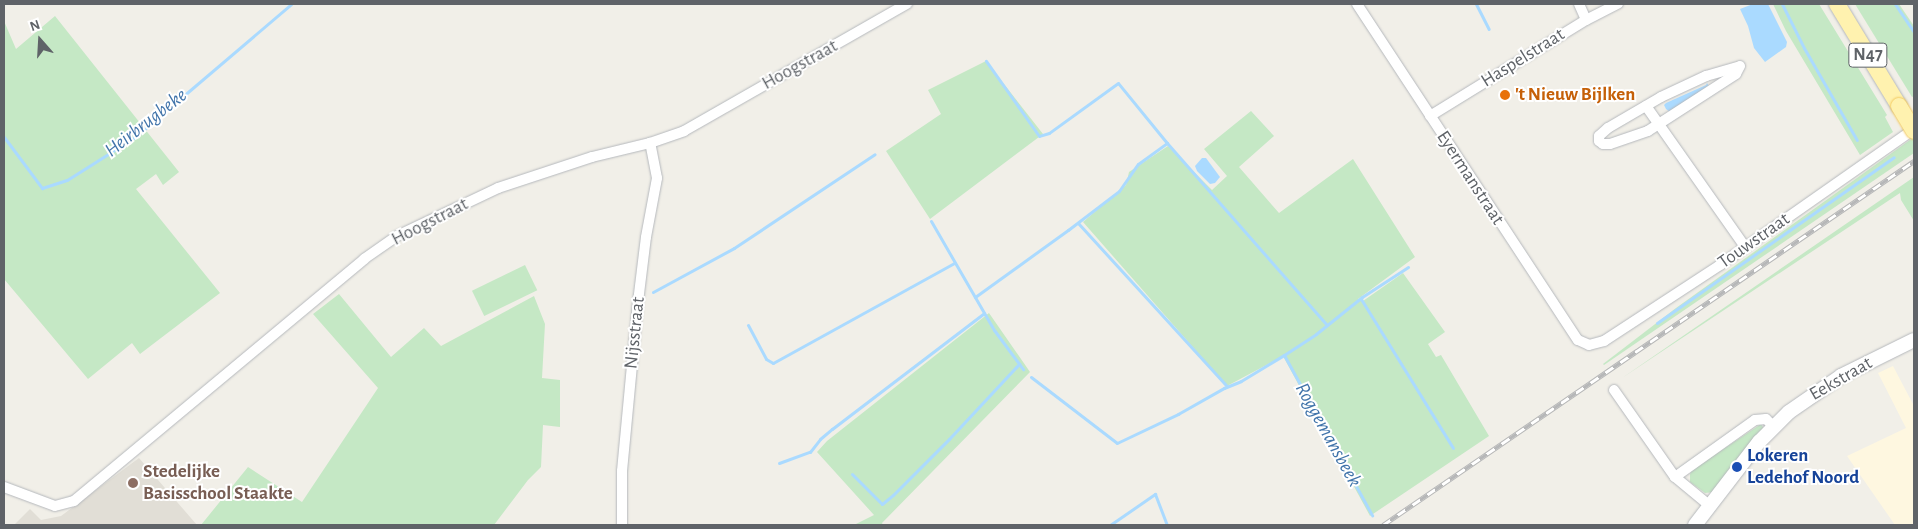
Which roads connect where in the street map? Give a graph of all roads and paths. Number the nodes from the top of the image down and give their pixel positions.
1 (907, 4) edge
2 (1357, 4) edge
3 (1579, 4) edge
4 (1618, 4) edge
5 (1837, 4) edge
6 (1586, 20) junction
7 (1646, 106) junction
8 (1430, 116) junction
9 (1659, 125) junction
10 (1914, 130) edge
11 (650, 143) junction
12 (1745, 247) junction
13 (1914, 340) edge
14 (1590, 346) joint
15 (1614, 390) dead end
16 (1773, 426) junction
17 (1675, 476) junction
18 (4, 488) edge
19 (1710, 506) junction
20 (622, 525) edge
21 (1695, 525) edge

1 - 11 street, Hoogstraat
2 - 8 street, Eyermanstraat
3 - 6 street
4 - 6 street, Haspelstraat
5 - 10 main road, N47, bridge
6 - 8 street, Haspelstraat
7 - 9 street
7 - 9 street
7 - 9 street
8 - 14 street, Eyermanstraat
9 - 12 street
10 - 12 street, Touwstraat
11 - 18 street, Hoogstraat
11 - 20 street, Nijsstraat
12 - 14 street, Touwstraat
13 - 16 street, Eekstraat
15 - 17 street
16 - 17 street
16 - 19 street, Eekstraat
17 - 19 street
19 - 21 street, Eekstraat

